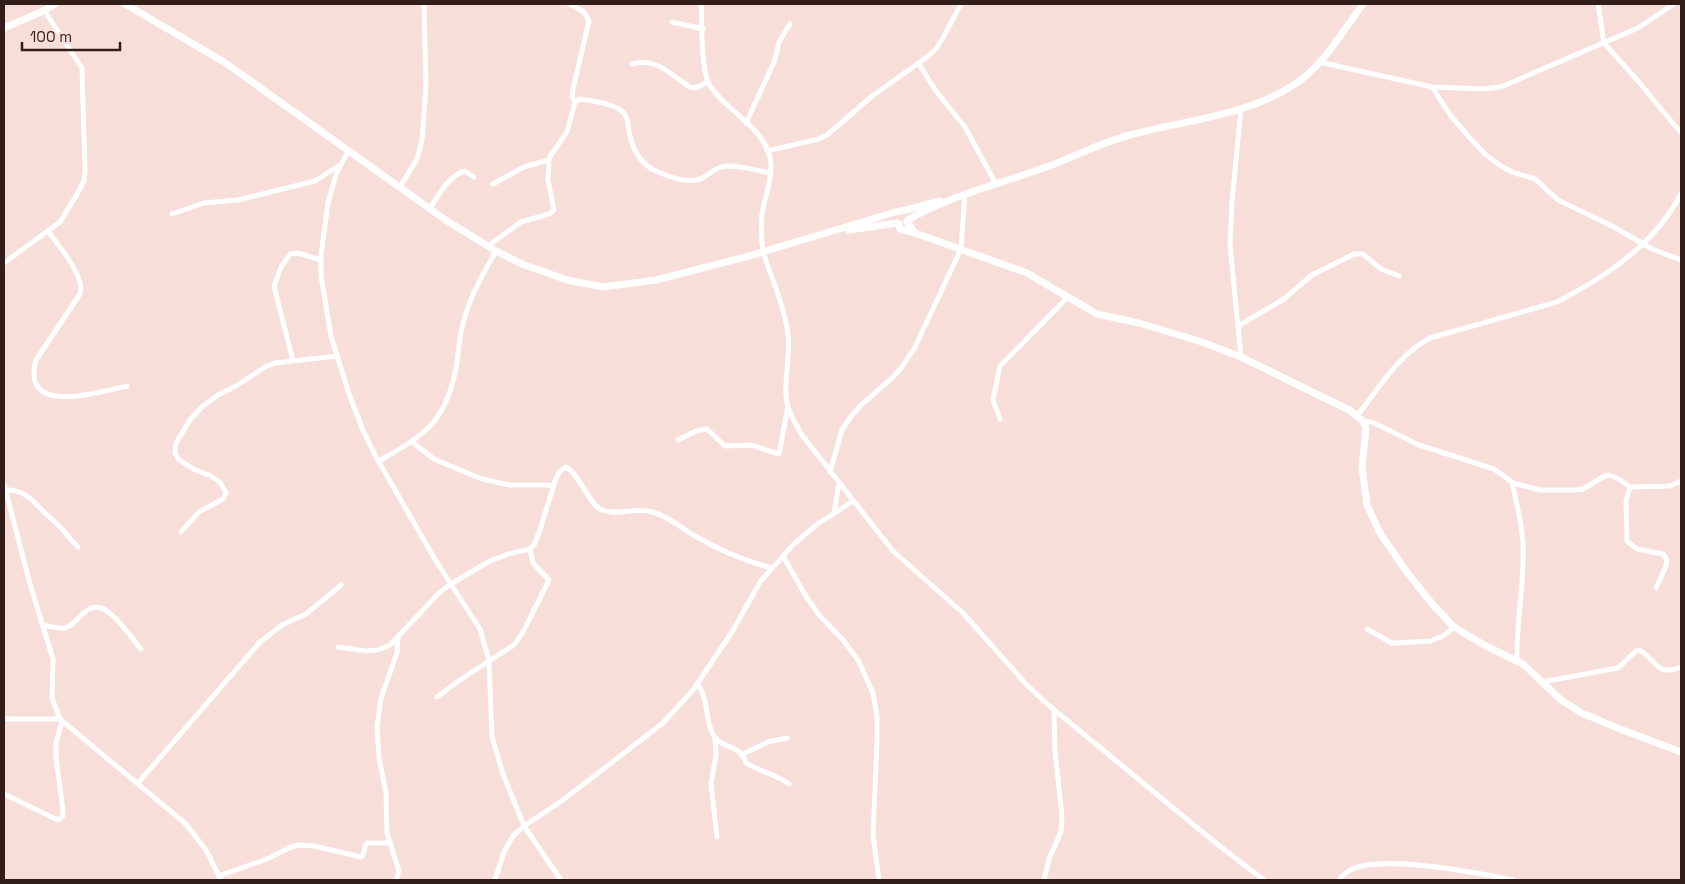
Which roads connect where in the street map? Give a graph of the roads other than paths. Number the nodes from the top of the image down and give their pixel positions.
1 (55, 4) edge
2 (125, 4) edge
3 (424, 4) edge
4 (570, 4) edge
5 (701, 4) edge
6 (961, 4) edge
7 (1363, 4) edge
8 (1598, 4) edge
9 (1674, 4) edge
10 (44, 10) junction
11 (672, 22) dead end
12 (790, 24) dead end
13 (4, 28) edge
14 (703, 29) junction
15 (1604, 43) junction
16 (1318, 62) junction
17 (632, 64) dead end
18 (919, 64) junction
19 (708, 82) junction
20 (1432, 88) junction
21 (575, 102) junction
22 (1241, 109) junction
23 (746, 123) junction
24 (1681, 133) edge
25 (348, 151) junction
26 (768, 151) junction
27 (549, 160) junction
28 (341, 164) junction
29 (770, 173) junction
30 (474, 177) dead end
31 (493, 184) dead end
32 (996, 184) junction
33 (400, 187) junction
34 (966, 194) junction
35 (1681, 194) edge
36 (955, 198) junction
37 (430, 208) junction
38 (900, 211) junction
39 (172, 214) dead end
40 (908, 221) junction
41 (898, 224) junction
42 (48, 231) junction
43 (829, 232) junction
44 (916, 233) junction
45 (1644, 244) junction
46 (488, 246) junction
47 (961, 249) junction
48 (496, 251) junction
49 (763, 252) junction
50 (321, 260) junction
51 (1681, 260) edge
52 (4, 263) edge
53 (1399, 276) dead end
54 (1068, 297) junction
55 (1238, 326) junction
56 (338, 356) junction
57 (1241, 357) junction
58 (292, 361) junction
59 (127, 386) dead end
60 (788, 406) junction
61 (1000, 419) dead end
62 (1360, 419) junction
63 (678, 440) dead end
64 (412, 442) junction
65 (379, 461) junction
66 (830, 472) junction
67 (1681, 481) edge
68 (1512, 482) junction
69 (839, 483) junction
70 (554, 486) junction
71 (1630, 487) junction
72 (5, 492) edge
73 (853, 501) junction
74 (834, 514) junction
75 (181, 532) dead end
76 (78, 547) dead end
77 (530, 549) junction
78 (783, 556) junction
79 (772, 568) junction
80 (451, 584) junction
81 (341, 585) dead end
82 (1656, 588) dead end
83 (42, 625) junction
84 (1454, 627) junction
85 (1367, 629) dead end
86 (398, 636) junction
87 (338, 648) dead end
88 (141, 649) dead end
89 (1517, 660) junction
90 (489, 662) junction
91 (1681, 667) edge
92 (1542, 682) junction
93 (697, 684) junction
94 (437, 697) dead end
95 (1054, 710) junction
96 (4, 719) edge
97 (61, 720) junction
98 (715, 738) junction
99 (787, 738) dead end
100 (1681, 752) edge
101 (743, 754) junction
102 (138, 783) junction
103 (789, 784) dead end
104 (4, 794) edge
105 (524, 826) junction
106 (717, 837) dead end
107 (390, 843) junction
108 (220, 878) edge
109 (396, 880) edge
110 (494, 880) edge
111 (561, 880) edge
112 (880, 880) edge
113 (1044, 880) edge
114 (1264, 880) edge
115 (1339, 880) edge
116 (1513, 880) edge

1 - 10 main road
2 - 25 main road
3 - 33 street
4 - 21 street
5 - 14 street
6 - 18 street
7 - 16 main road
8 - 15 street
9 - 15 street
10 - 13 main road
10 - 42 street
11 - 14 street
12 - 23 street
14 - 19 street
15 - 20 street
15 - 24 street
16 - 20 street
16 - 22 main road
17 - 19 street
18 - 26 street
18 - 32 street
19 - 23 street
20 - 45 street
21 - 27 street
21 - 29 street
22 - 32 main road
22 - 55 street
23 - 26 street
25 - 28 street
25 - 33 main road
26 - 29 street
27 - 31 street
27 - 46 street
28 - 39 street
28 - 50 street
29 - 49 street
30 - 37 street
32 - 34 main road
33 - 37 main road
34 - 36 main road
34 - 47 street
35 - 45 street
36 - 38 main road
36 - 40 main road
37 - 46 main road
38 - 40 main road
38 - 41 main road
38 - 43 main road
40 - 41 main road
40 - 44 main road
41 - 43 main road
41 - 44 main road
42 - 52 street
42 - 59 street
43 - 49 main road
44 - 47 main road
45 - 51 street
45 - 62 street
46 - 48 main road
47 - 54 main road
47 - 66 street
48 - 49 main road
48 - 64 street
49 - 60 street
50 - 56 street
50 - 58 street
53 - 55 street
54 - 57 main road
54 - 61 street
55 - 57 street
56 - 58 street
56 - 65 street
57 - 62 main road
58 - 75 street
60 - 63 street
60 - 66 street
62 - 68 street
62 - 84 main road
64 - 65 street
64 - 70 street
65 - 80 street
66 - 69 street
67 - 71 street
68 - 71 street
68 - 89 street
69 - 73 street
69 - 74 street
70 - 77 street
70 - 79 street
71 - 82 street
72 - 76 street
72 - 83 street
73 - 74 street
73 - 95 street
74 - 78 street
77 - 80 street
77 - 90 street
78 - 79 street
78 - 112 street
79 - 93 street
80 - 86 street
80 - 90 street
81 - 102 street
83 - 88 street
83 - 97 street
84 - 85 street
84 - 89 main road
86 - 87 street
86 - 107 street
89 - 92 main road
90 - 94 street
90 - 105 street
91 - 92 street
92 - 100 main road
93 - 98 street
93 - 105 street
95 - 113 street
95 - 114 street
96 - 97 street
97 - 102 street
97 - 104 street
98 - 101 street
98 - 106 street
99 - 101 street
101 - 103 street
102 - 108 street
105 - 110 street
105 - 111 street
107 - 108 street
107 - 109 street
115 - 116 street

